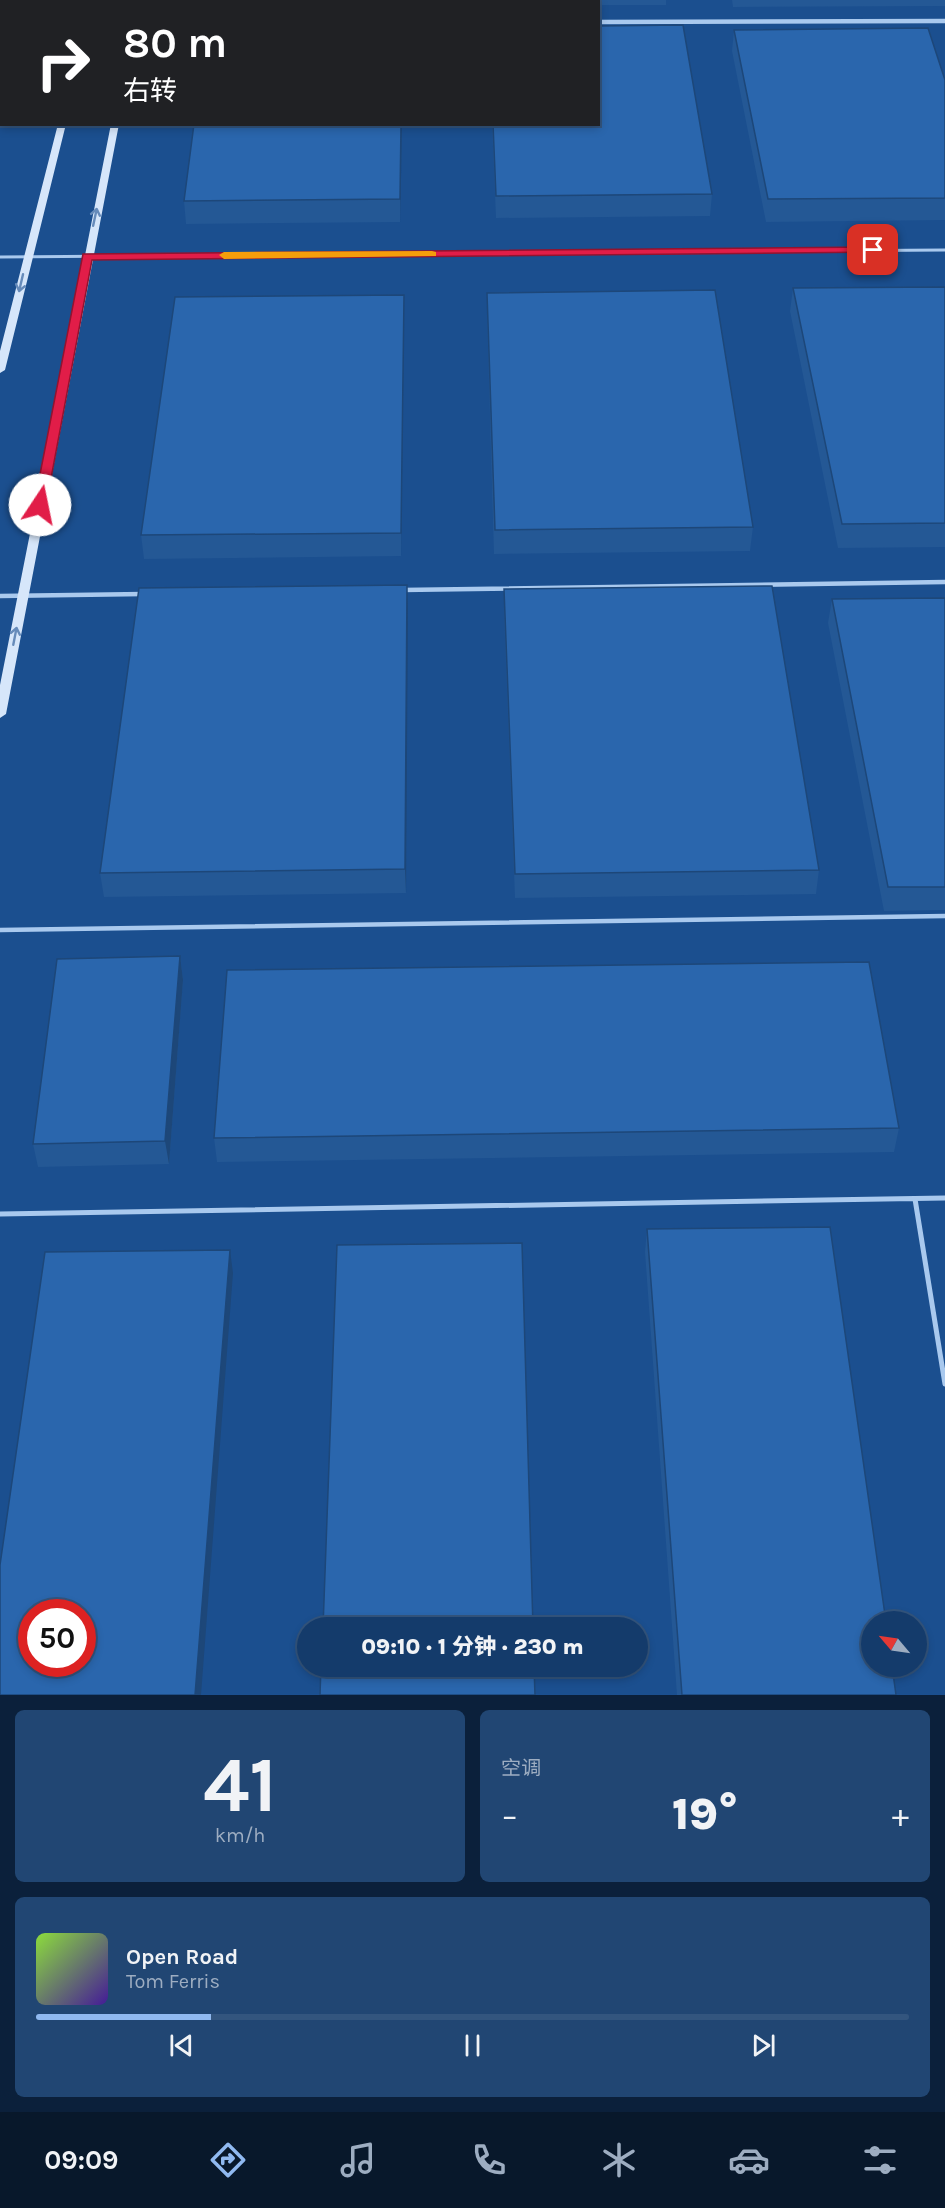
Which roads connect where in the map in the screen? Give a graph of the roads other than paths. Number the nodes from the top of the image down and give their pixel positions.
1 (945, 21) edge
2 (600, 22) edge
3 (61, 126) edge
4 (115, 126) edge
5 (945, 250) edge
6 (87, 256) junction
7 (0, 257) edge
8 (27, 257) junction
9 (0, 370) edge
10 (945, 582) edge
11 (394, 590) edge
12 (155, 594) edge
13 (0, 596) edge
14 (23, 596) junction
15 (0, 714) edge
16 (945, 916) edge
17 (0, 930) edge
18 (945, 1198) edge
19 (915, 1199) junction
20 (0, 1214) edge
21 (945, 1384) edge

1 - 2 street
3 - 8 main road
6 -> 4 main road
5 - 6 lane
6 - 8 lane
6 - 14 main road
7 - 8 lane
8 -> 9 main road
10 - 11 lane
12 - 14 lane
13 - 14 lane
15 -> 14 main road
16 - 17 lane
18 - 19 lane
19 - 20 lane
19 - 21 lane

